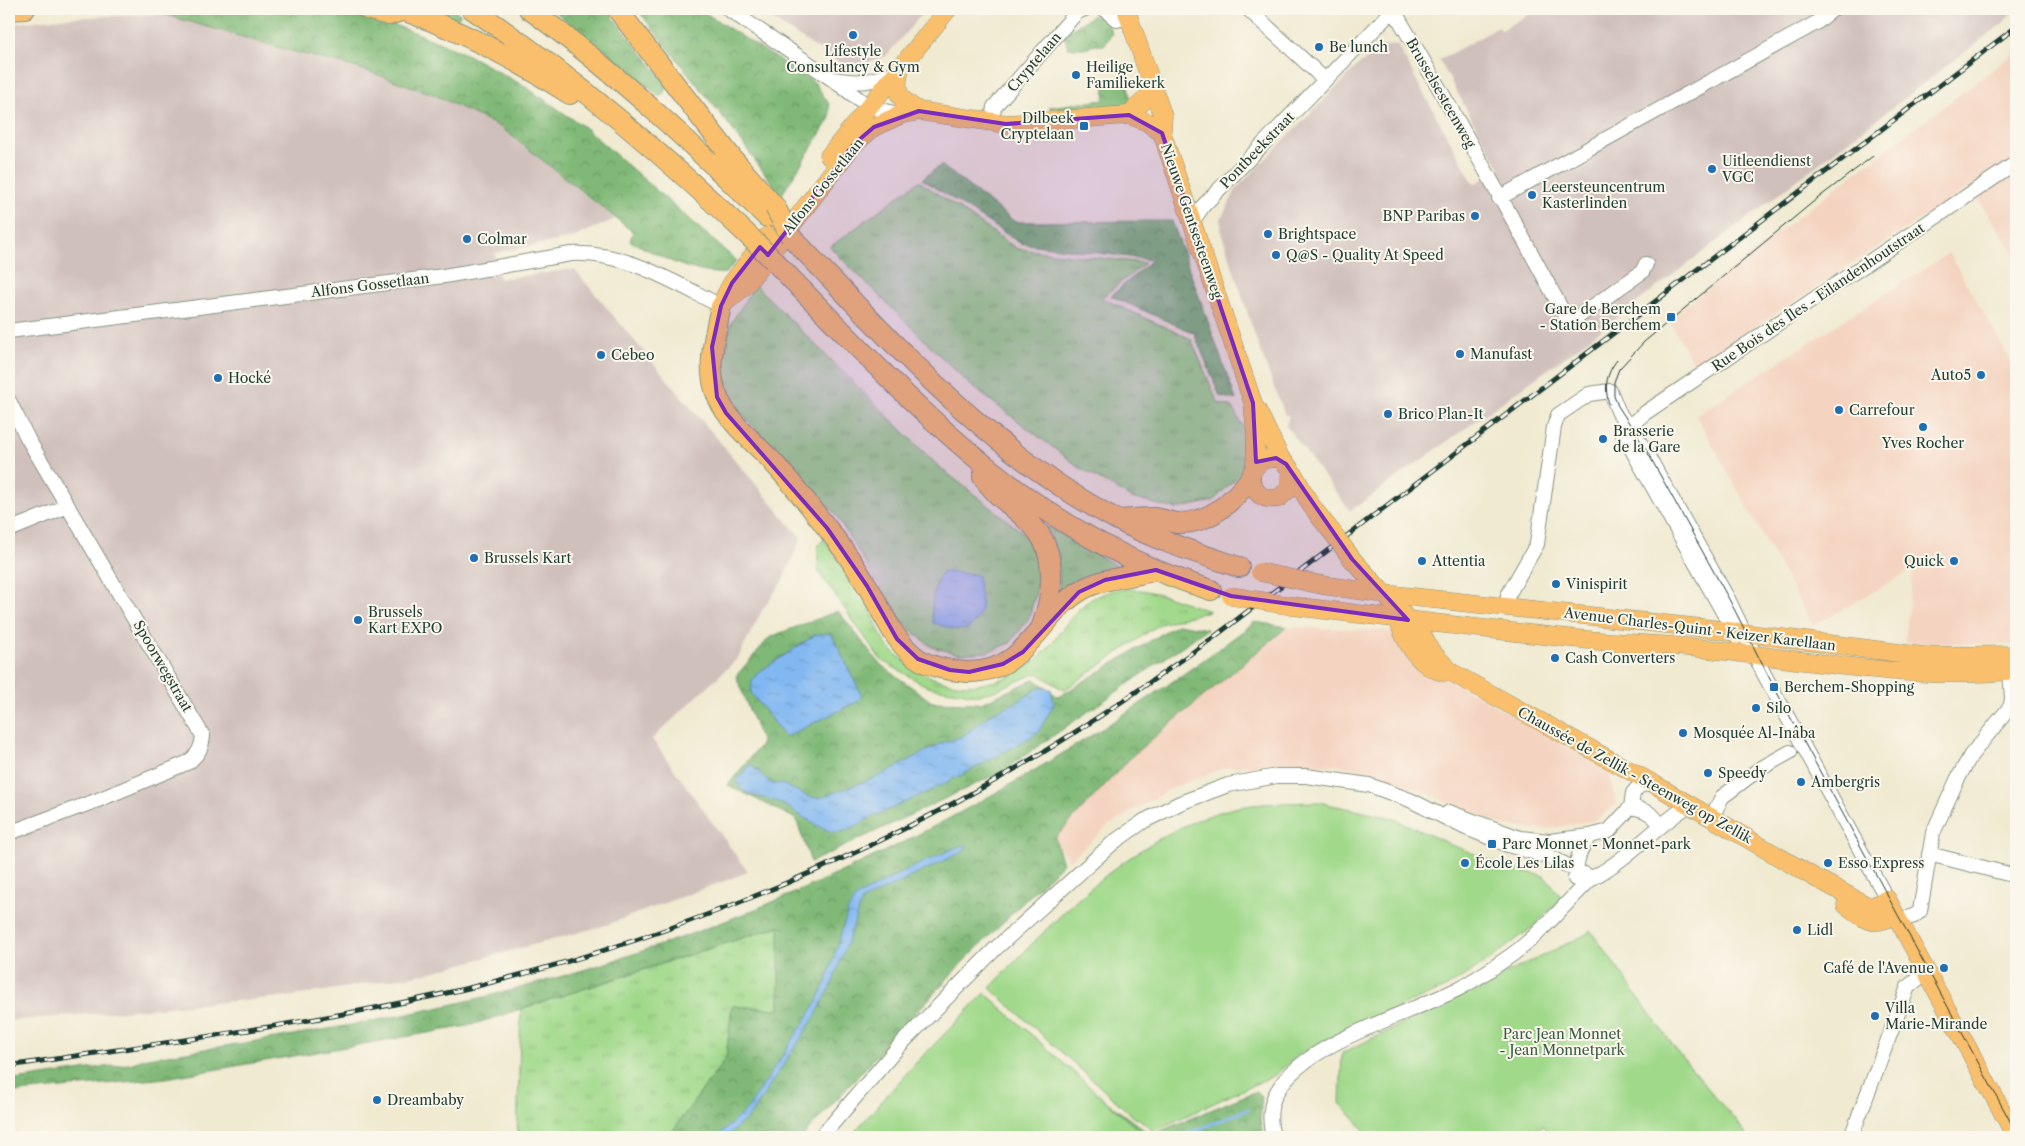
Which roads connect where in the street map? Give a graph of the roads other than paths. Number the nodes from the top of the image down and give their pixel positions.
1 (25, 9) edge
2 (367, 9) edge
3 (472, 9) edge
4 (529, 9) edge
5 (616, 9) edge
6 (728, 9) edge
7 (948, 9) edge
8 (1085, 9) edge
9 (1104, 9) edge
10 (1248, 9) edge
11 (1394, 9) edge
12 (1832, 9) edge
13 (9, 10) edge
14 (402, 10) edge
15 (1129, 16) edge
16 (900, 70) junction
17 (832, 78) junction
18 (1324, 79) junction
19 (1154, 91) junction
20 (600, 104) junction
21 (868, 106) junction
22 (919, 111) junction
23 (900, 115) junction
24 (1129, 115) junction
25 (992, 122) junction
26 (1162, 133) junction
27 (2016, 164) edge
28 (1499, 198) junction
29 (771, 212) junction
30 (1192, 222) junction
31 (1646, 264) dead end
32 (721, 306) junction
33 (9, 331) edge
34 (9, 401) edge
35 (1253, 403) junction
36 (1625, 429) junction
37 (964, 448) junction
38 (1286, 465) junction
39 (1252, 473) junction
40 (68, 506) junction
41 (1117, 520) junction
42 (9, 530) edge
43 (1239, 567) joint
44 (1156, 570) junction
45 (1211, 590) joint
46 (1385, 594) junction
47 (1507, 607) junction
48 (1408, 620) junction
49 (1738, 632) junction
50 (1039, 633) junction
51 (2016, 655) edge
52 (1755, 656) junction
53 (2013, 671) edge
54 (1790, 752) dead end
55 (1652, 783) junction
56 (1410, 800) junction
57 (1689, 805) junction
58 (1631, 806) junction
59 (1712, 817) junction
60 (1660, 825) junction
61 (9, 833) edge
62 (1590, 836) junction
63 (1929, 854) junction
64 (1576, 870) junction
65 (2016, 876) edge
66 (1592, 878) junction
67 (1817, 879) junction
68 (1572, 897) junction
69 (1887, 900) junction
70 (1897, 918) junction
71 (1926, 972) junction
72 (821, 1137) edge
73 (1273, 1137) edge
74 (1851, 1137) edge
75 (2016, 1137) edge

1 - 13 highway
2 - 14 highway
3 - 20 highway
4 - 29 highway
5 - 29 highway
6 - 17 street
7 - 16 main road, Alfons Gossetlaan
8 - 25 street, Cryptelaan
9 - 15 street
10 - 18 street
11 - 18 street, Pontbeekstraat
11 - 28 street, Brusselsesteenweg
12 - 28 street
14 - 20 highway
15 - 19 main road, Nieuwe Gentsesteenweg
16 - 17 street
16 - 21 main road, Alfons Gossetlaan
16 - 22 main road
17 - 21 street
18 - 30 street, Pontbeekstraat
19 - 24 main road
19 - 26 main road, Nieuwe Gentsesteenweg
20 - 37 highway, bridge
21 - 23 street
21 - 32 main road, Alfons Gossetlaan
22 - 23 main road, Alfons Gossetlaan
22 - 25 main road, Alfons Gossetlaan
23 - 32 main road, Alfons Gossetlaan
24 - 25 main road, Alfons Gossetlaan
24 - 26 main road
26 - 30 main road, Nieuwe Gentsesteenweg
27 - 36 street, Rue Bois des Îles - Eilandenhoutstraat
28 - 31 street, Brusselsesteenweg
29 - 41 highway
30 - 35 main road, Nieuwe Gentsesteenweg
32 - 33 street, Alfons Gossetlaan
32 - 50 highway
34 - 40 street, Spoorwegstraat
35 - 38 main road, Nieuwe Gentsesteenweg
35 - 39 main road, Nieuwe Gentsesteenweg
36 - 47 street
36 - 49 street
37 - 44 highway
37 - 50 highway
38 - 39 main road
38 - 39 main road
38 - 46 main road, bridge
39 - 41 highway
40 - 42 street
40 - 61 street, Spoorwegstraat
41 - 43 highway
43 - 46 main road, Avenue Charles-Quint - Keizer Karellaan, bridge
44 - 45 highway
44 - 50 highway
45 - 48 main road, Avenue Charles-Quint - Keizer Karellaan, bridge
46 - 47 main road, Avenue Charles-Quint - Keizer Karellaan
46 - 48 main road
47 - 49 main road, Avenue Charles-Quint - Keizer Karellaan
48 - 52 main road, Avenue Charles-Quint - Keizer Karellaan
48 - 55 main road, Chaussée de Zellik - Steenweg op Zellik
49 - 51 main road, Avenue Charles-Quint - Keizer Karellaan
49 - 52 street
52 - 53 main road, Avenue Charles-Quint - Keizer Karellaan
52 - 69 street
53 - 63 street
54 - 59 street
55 - 57 main road, Chaussée de Zellik - Steenweg op Zellik
55 - 58 street
56 - 62 street
56 - 64 street
56 - 72 street
57 - 59 main road, Chaussée de Zellik - Steenweg op Zellik
57 - 60 street
58 - 60 street
58 - 62 street
59 - 67 main road, Chaussée de Zellik - Steenweg op Zellik
60 - 66 street
62 - 64 street
63 - 65 street
63 - 70 street
64 - 66 street
64 - 68 street
66 - 68 street
67 - 69 main road, Chaussée de Zellik - Steenweg op Zellik
67 - 70 main road, Chaussée de Zellik - Steenweg op Zellik
68 - 73 street
69 - 70 main road
70 - 71 main road
71 - 74 street
71 - 75 main road

